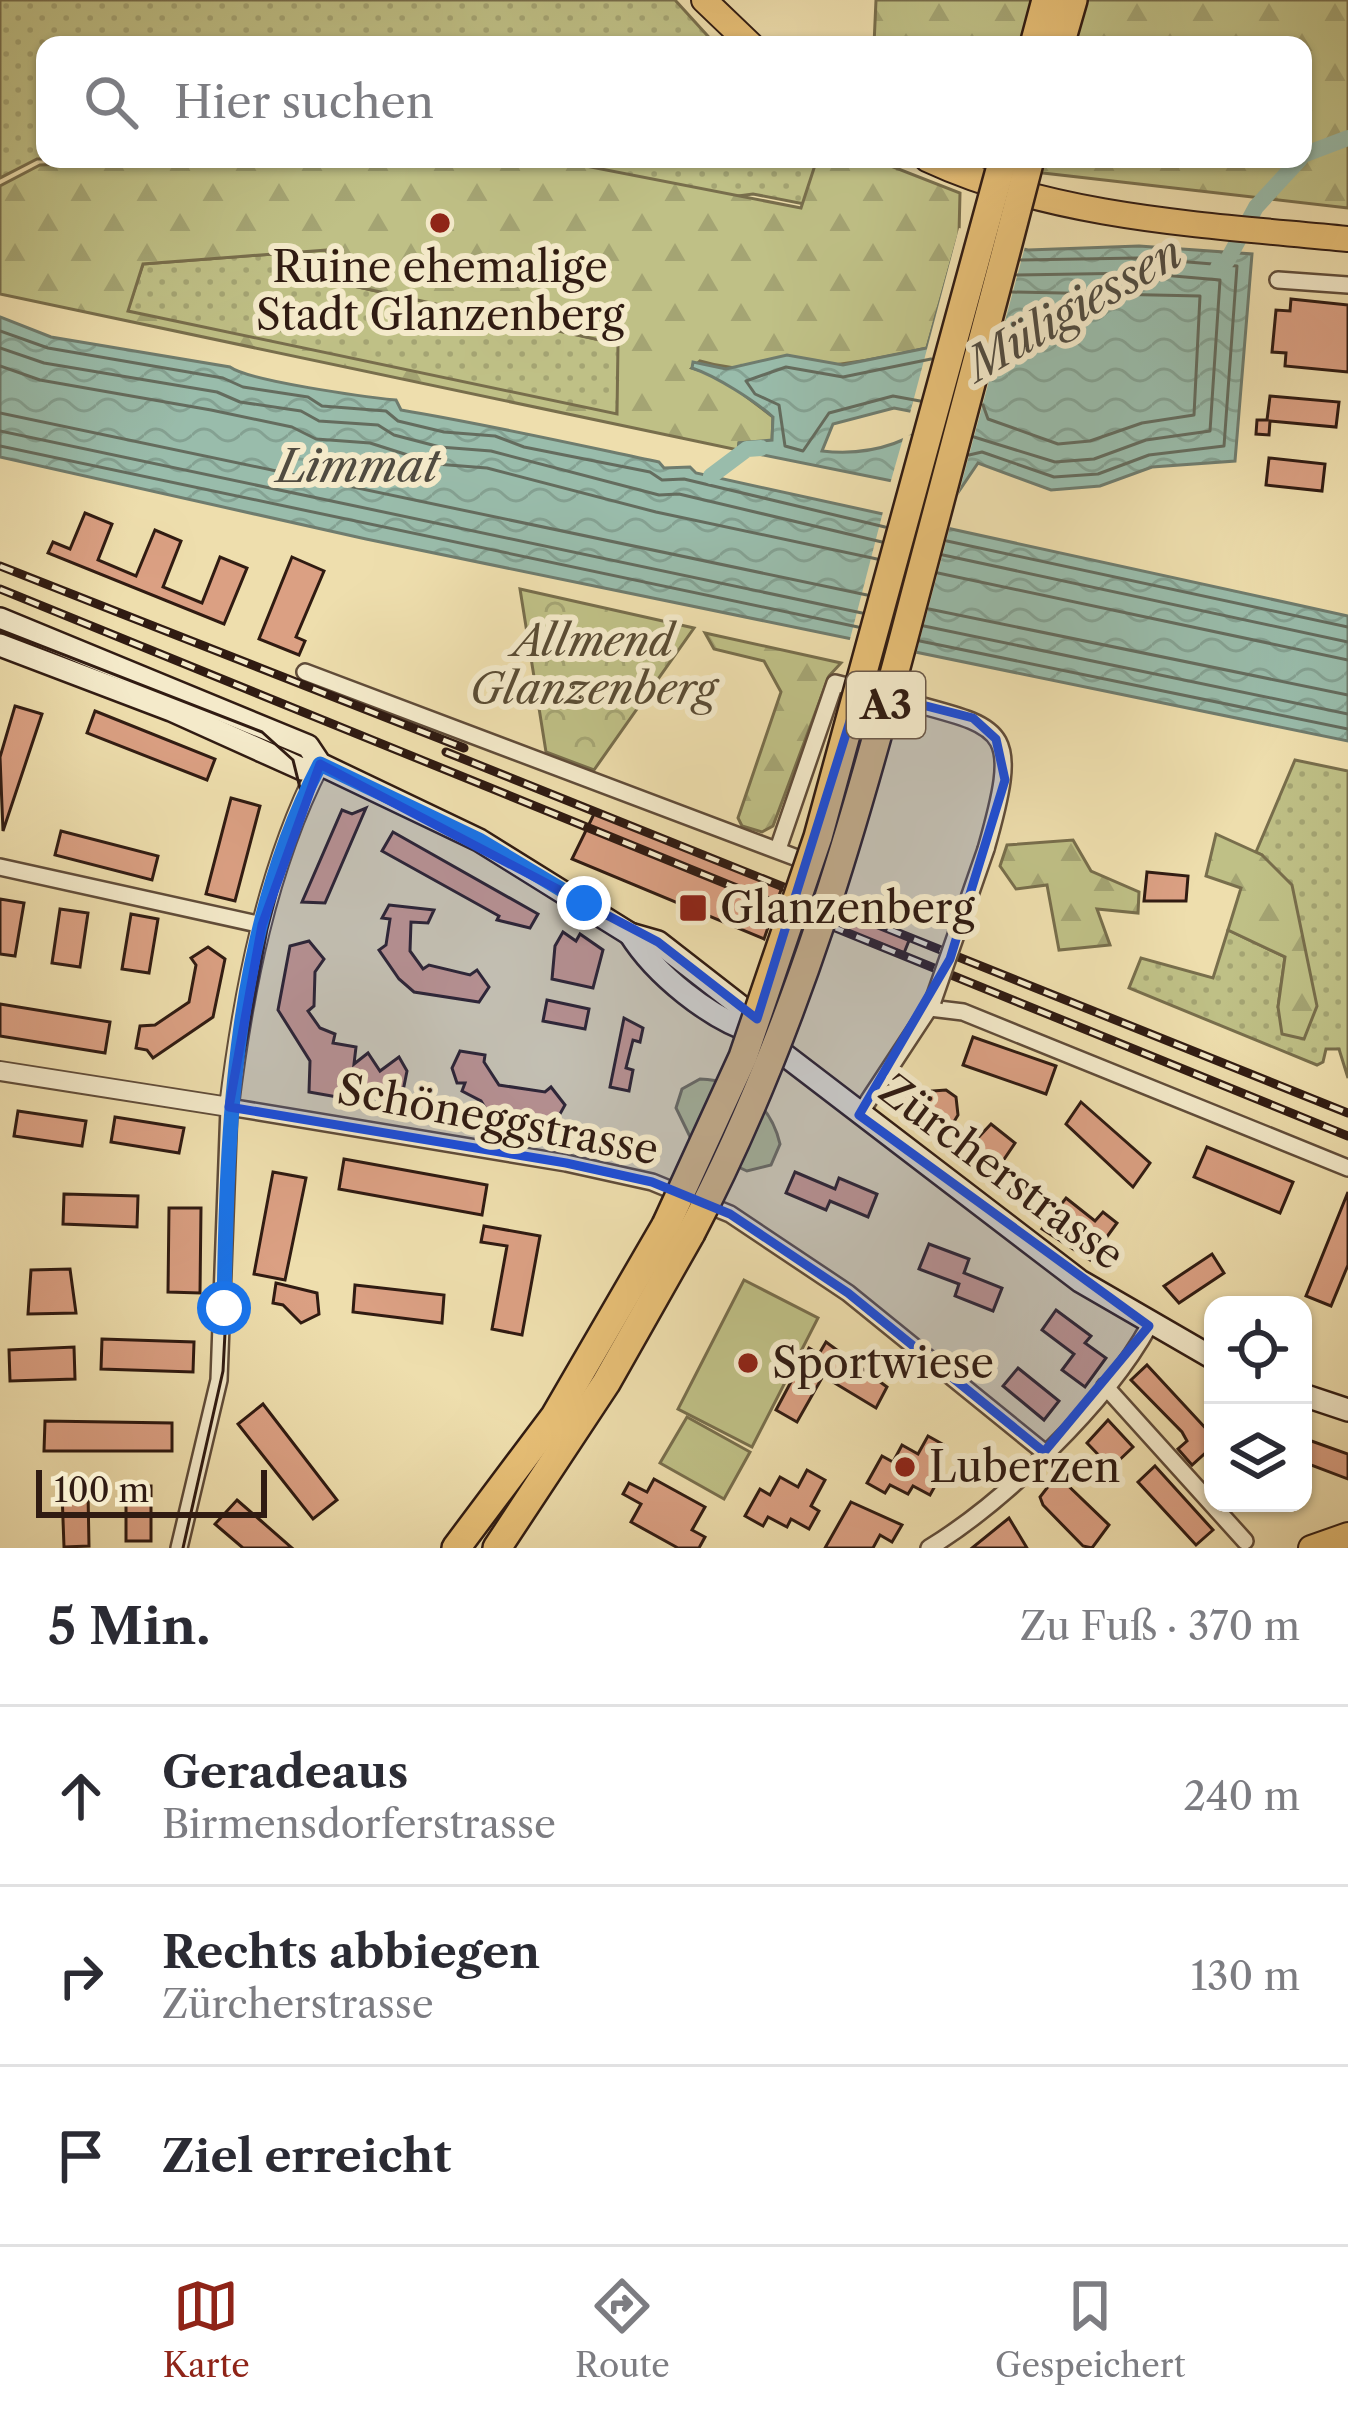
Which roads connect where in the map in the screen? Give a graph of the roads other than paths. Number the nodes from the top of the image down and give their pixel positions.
1 (704, 0) edge
2 (1058, 4) edge
3 (742, 36) edge
4 (1039, 36) edge
5 (1060, 36) edge
6 (948, 168) edge
7 (1001, 168) edge
8 (1028, 168) edge
9 (1337, 238) edge
10 (1348, 253) edge
11 (1278, 280) dead end
12 (1348, 285) edge
13 (0, 620) edge
14 (0, 645) edge
15 (305, 672) dead end
16 (320, 764) junction
17 (778, 850) junction
18 (0, 867) edge
19 (846, 878) dead end
20 (262, 925) junction
21 (931, 1005) junction
22 (0, 1071) edge
23 (229, 1107) junction
24 (859, 1115) junction
25 (1348, 1168) edge
26 (679, 1229) junction
27 (1149, 1326) junction
28 (1204, 1354) edge
29 (1106, 1386) junction
30 (1312, 1397) edge
31 (1348, 1410) edge
32 (1044, 1452) junction
33 (1348, 1535) edge
34 (1245, 1541) dead end
35 (179, 1548) edge
36 (456, 1548) edge
37 (497, 1548) edge
38 (929, 1548) edge
39 (1311, 1548) edge

1 - 3 main road
2 - 4 highway
2 - 5 highway
6 - 9 main road
7 - 26 highway, A3, bridge
8 - 26 highway, A3, bridge
9 - 10 street
11 - 12 street
13 - 16 main road, Zürcherstrasse
14 - 16 main road, Zürcherstrasse
15 - 17 street
16 - 20 street
16 - 24 main road, Zürcherstrasse
17 - 19 street
17 - 21 street, bridge
18 - 20 street
20 - 23 street
21 - 24 street
21 - 25 street
22 - 23 street, Schöneggstrasse
23 - 32 street, Schöneggstrasse
23 - 35 street
24 - 27 main road, Zürcherstrasse
26 - 36 highway, A3
26 - 37 highway, A3
27 - 28 main road, Zürcherstrasse
27 - 29 street
29 - 32 street
29 - 34 street
30 - 31 main road
32 - 38 street
33 - 39 main road

